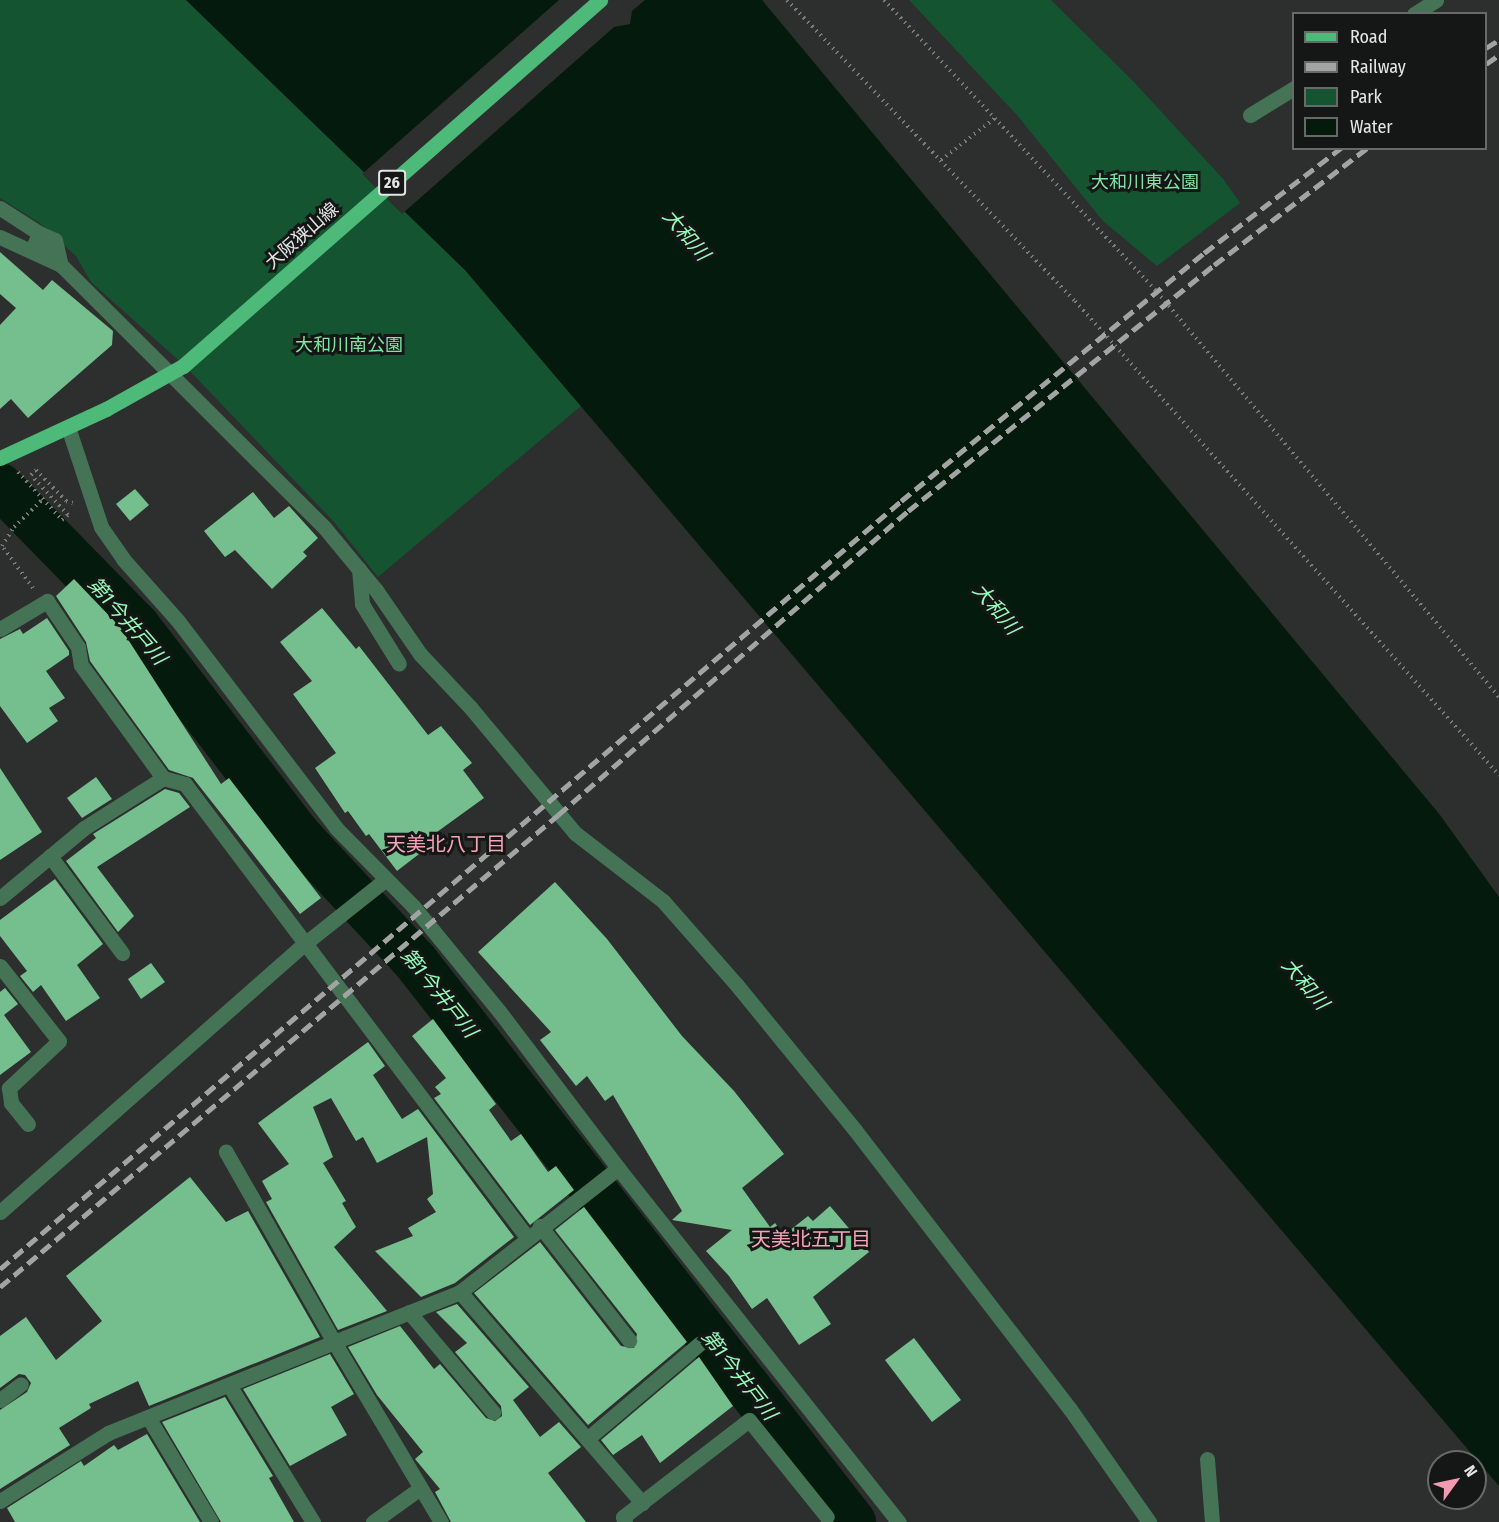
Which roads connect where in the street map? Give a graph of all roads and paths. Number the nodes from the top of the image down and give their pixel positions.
1 (600, 0) edge
2 (787, 0) edge
3 (884, 0) edge
4 (1436, 0) edge
5 (1417, 12) edge
6 (1292, 89) edge
7 (1250, 115) dead end
8 (995, 118) junction
9 (941, 160) junction
10 (0, 208) edge
11 (0, 237) edge
12 (61, 265) junction
13 (169, 375) junction
14 (68, 427) junction
15 (0, 458) edge
16 (16, 470) dead end
17 (41, 501) junction
18 (74, 503) dead end
19 (359, 569) junction
20 (47, 601) junction
21 (0, 629) edge
22 (399, 664) dead end
23 (1499, 697) edge
24 (1499, 775) edge
25 (163, 778) junction
26 (50, 856) junction
27 (387, 879) junction
28 (0, 898) edge
29 (303, 945) junction
30 (122, 953) dead end
31 (0, 966) edge
32 (28, 1124) dead end
33 (226, 1152) dead end
34 (618, 1168) junction
35 (0, 1212) edge
36 (540, 1226) junction
37 (526, 1236) junction
38 (460, 1292) junction
39 (409, 1312) junction
40 (629, 1340) dead end
41 (334, 1342) junction
42 (700, 1343) dead end
43 (21, 1384) dead end
44 (229, 1384) junction
45 (0, 1400) edge
46 (493, 1412) dead end
47 (148, 1417) junction
48 (587, 1439) junction
49 (1207, 1459) dead end
50 (419, 1489) junction
51 (0, 1501) edge
52 (642, 1503) junction
53 (827, 1517) dead end
54 (211, 1522) edge
55 (313, 1522) edge
56 (373, 1522) edge
57 (441, 1522) edge
58 (625, 1522) edge
59 (900, 1522) edge
60 (1149, 1522) edge
61 (1212, 1522) edge

1 - 13 main road, 大阪狭山線 / 26
2 - 9 path
3 - 8 path
4 - 5 street
6 - 7 street
8 - 9 path
8 - 23 path
9 - 24 path
10 - 12 street
11 - 12 street
12 - 13 street
13 - 14 main road, 大阪狭山線 / 26
13 - 19 street
14 - 15 main road, 大阪狭山線 / 26
14 - 27 street
16 - 17 path
17 - 18 path
17 - 20 path
19 - 22 street
19 - 60 street
20 - 21 street
20 - 25 street
25 - 26 street
25 - 29 street
26 - 28 street
26 - 30 street
27 - 29 street
27 - 34 street
29 - 35 street
29 - 37 street
31 - 32 street
33 - 41 street
34 - 36 street
34 - 59 street
36 - 37 street
36 - 40 street
37 - 38 street
38 - 39 street
38 - 48 street
39 - 41 street
39 - 46 street
41 - 44 street
41 - 50 street
42 - 48 street
43 - 45 street
44 - 47 street
44 - 55 street
47 - 51 street
47 - 54 street
48 - 52 street
49 - 61 street
50 - 56 street
50 - 57 street
52 - 53 street
52 - 58 street

